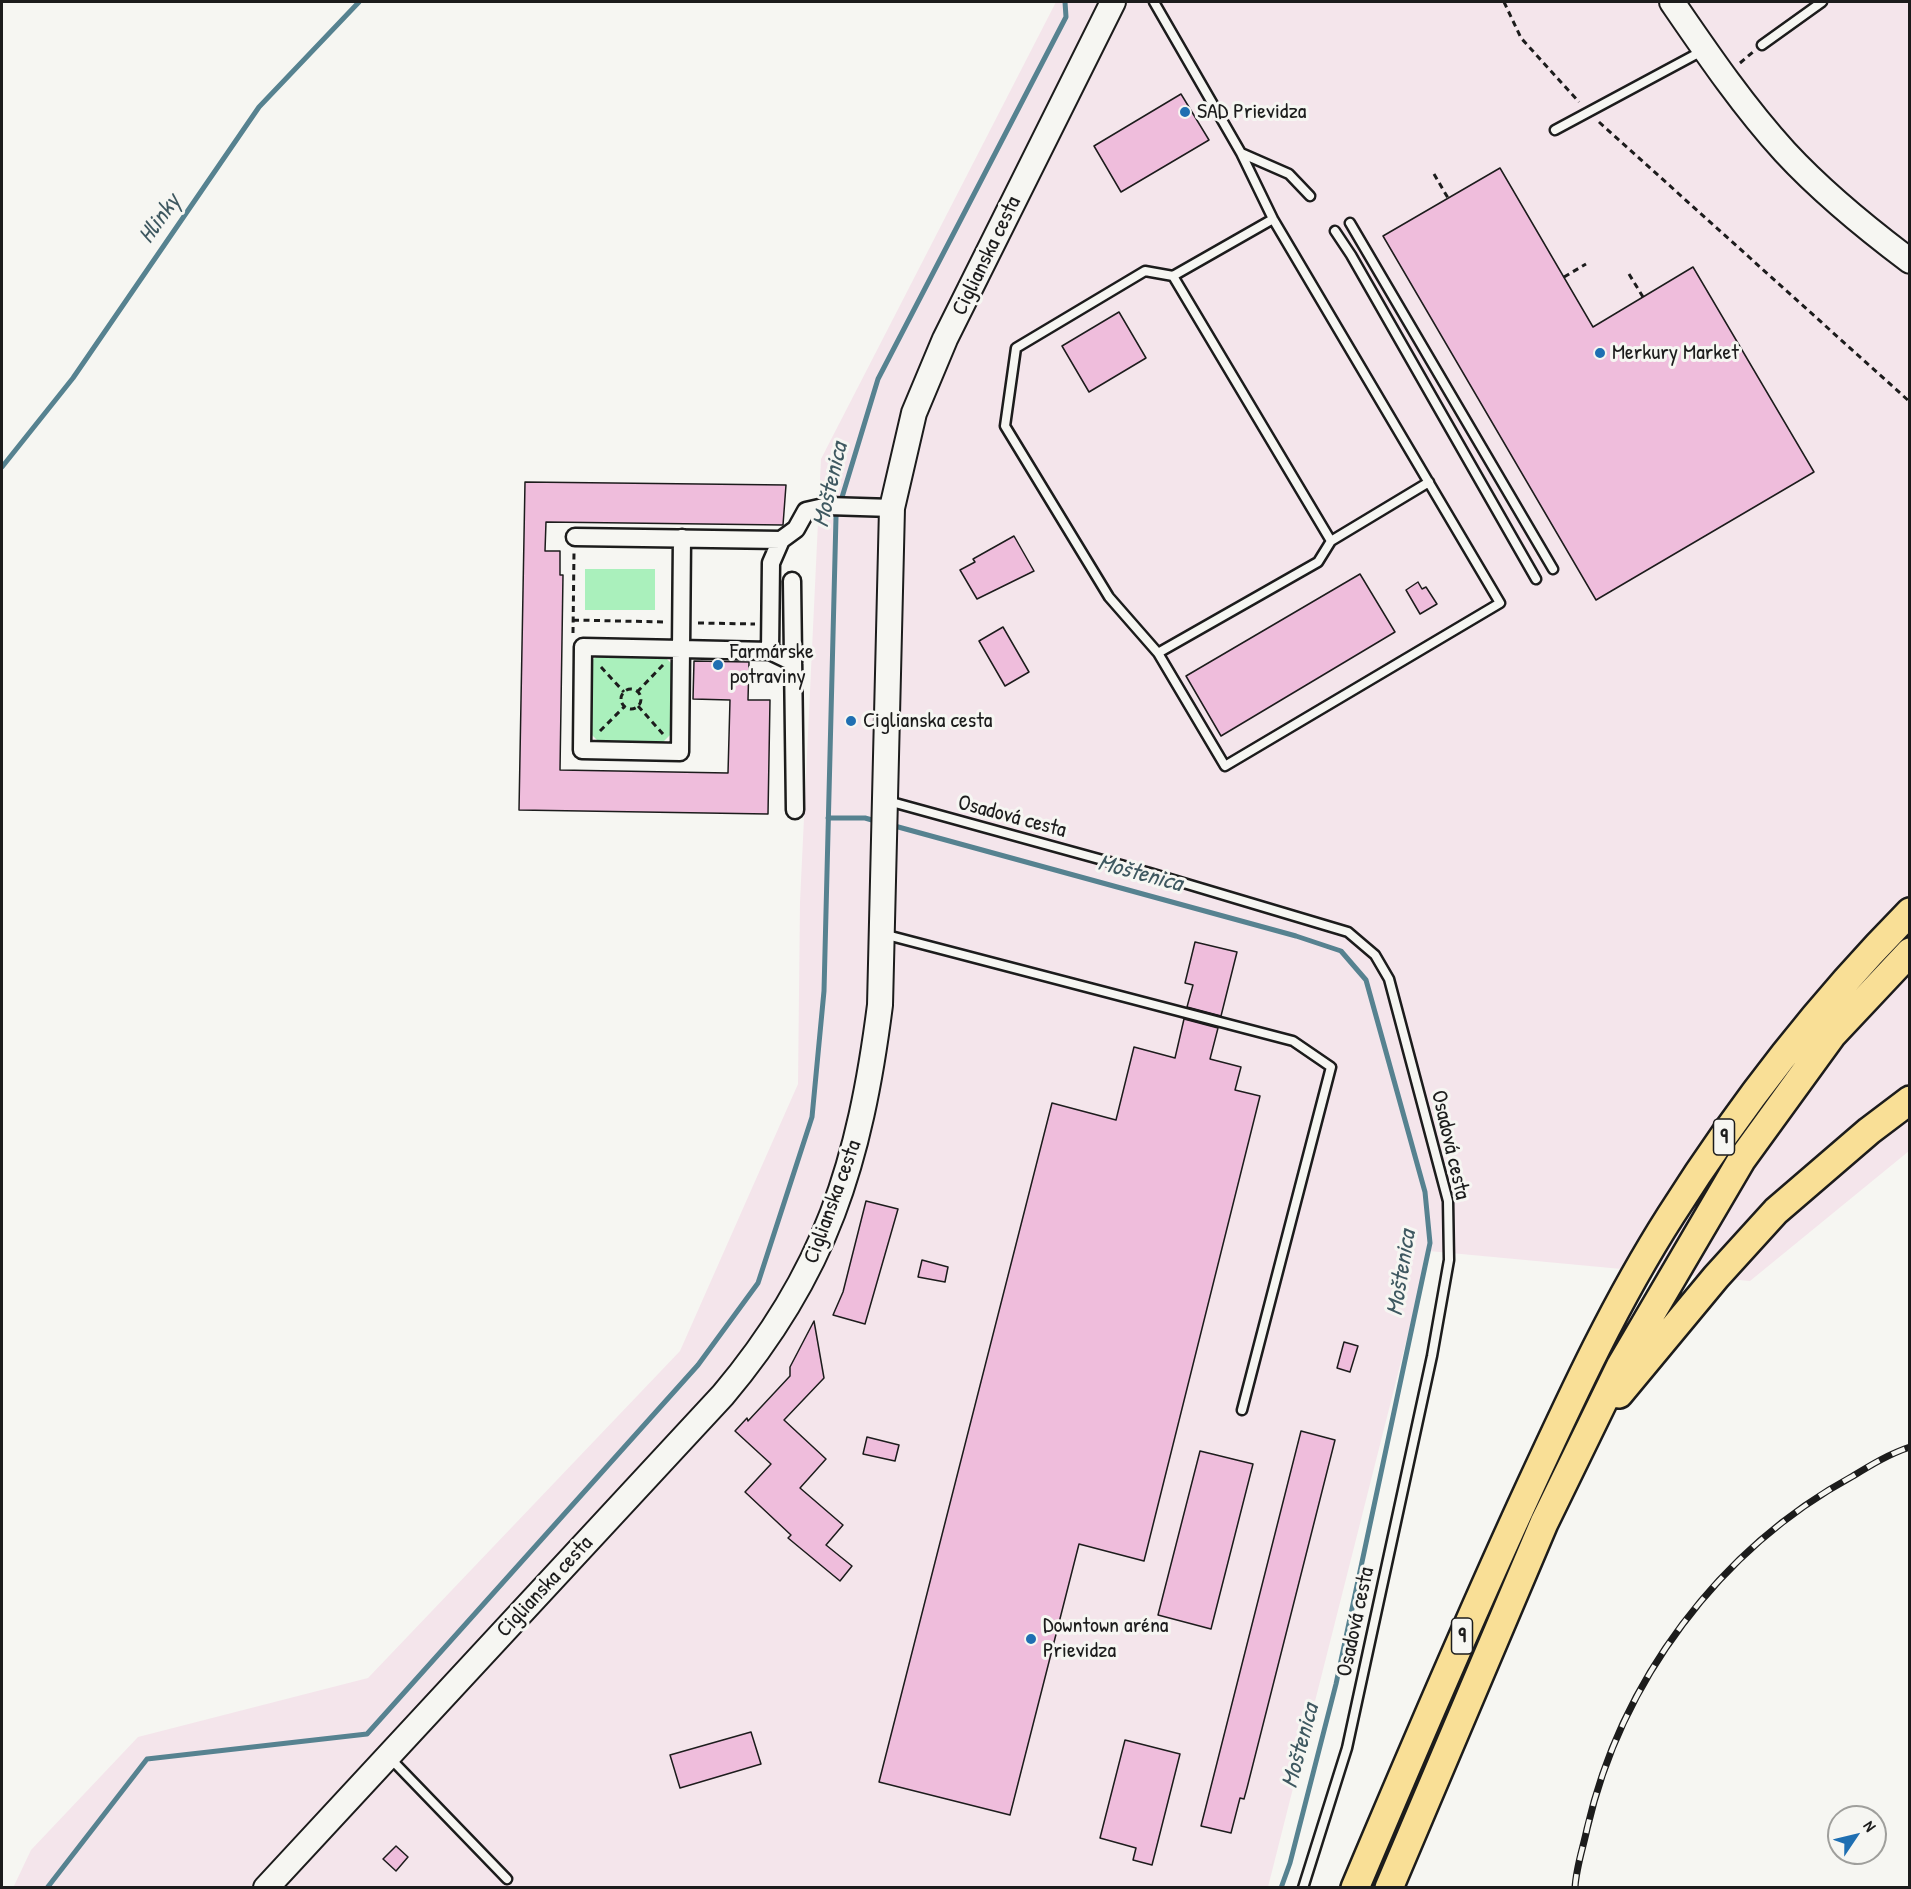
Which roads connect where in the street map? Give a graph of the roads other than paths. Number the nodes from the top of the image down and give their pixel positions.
1 (1113, 2) edge
2 (1154, 2) edge
3 (1672, 2) edge
4 (1822, 2) edge
5 (1762, 45) road end
6 (1704, 50) junction
7 (1555, 130) dead end
8 (1242, 153) junction
9 (1310, 196) dead end
10 (1273, 219) junction
11 (1350, 223) dead end
12 (1335, 231) dead end
13 (1910, 261) edge
14 (1173, 276) junction
15 (1429, 482) junction
16 (892, 508) junction
17 (575, 537) road end
18 (682, 538) junction
19 (781, 540) junction
20 (1331, 540) junction
21 (1553, 569) dead end
22 (1536, 579) dead end
23 (792, 581) dead end
24 (681, 649) junction
25 (770, 651) junction
26 (1158, 653) junction
27 (794, 662) junction
28 (795, 810) dead end
29 (885, 816) junction
30 (1910, 912) edge
31 (882, 934) junction
32 (1910, 952) edge
33 (1910, 1100) edge
34 (1242, 1410) dead end
35 (1587, 1432) junction
36 (387, 1756) junction
37 (507, 1879) dead end
38 (266, 1887) edge
39 (1303, 1887) edge
40 (1355, 1887) edge
41 (1389, 1887) edge

1 - 16 street, Ciglianska cesta
2 - 8 lane
3 - 6 street
4 - 5 lane
6 - 7 lane
6 - 13 street
8 - 9 lane
8 - 10 lane
10 - 14 lane
10 - 15 lane
11 - 21 lane
12 - 22 lane
14 - 20 lane
14 - 26 lane
15 - 20 lane
15 - 26 lane
16 - 19 street
16 - 29 street, Ciglianska cesta
17 - 18 street
18 - 19 street
18 - 24 street
19 - 25 street
20 - 26 lane
23 - 27 street
24 - 24 street
24 - 25 street
25 - 27 street
27 - 28 street
29 - 31 street, Ciglianska cesta
29 - 39 lane, Osadová cesta
30 - 40 main road, 9
31 - 34 lane
31 - 36 street, Ciglianska cesta
32 - 35 main road
33 - 35 main road, 9
35 - 41 main road, 9
36 - 37 lane
36 - 38 street, Ciglianska cesta

